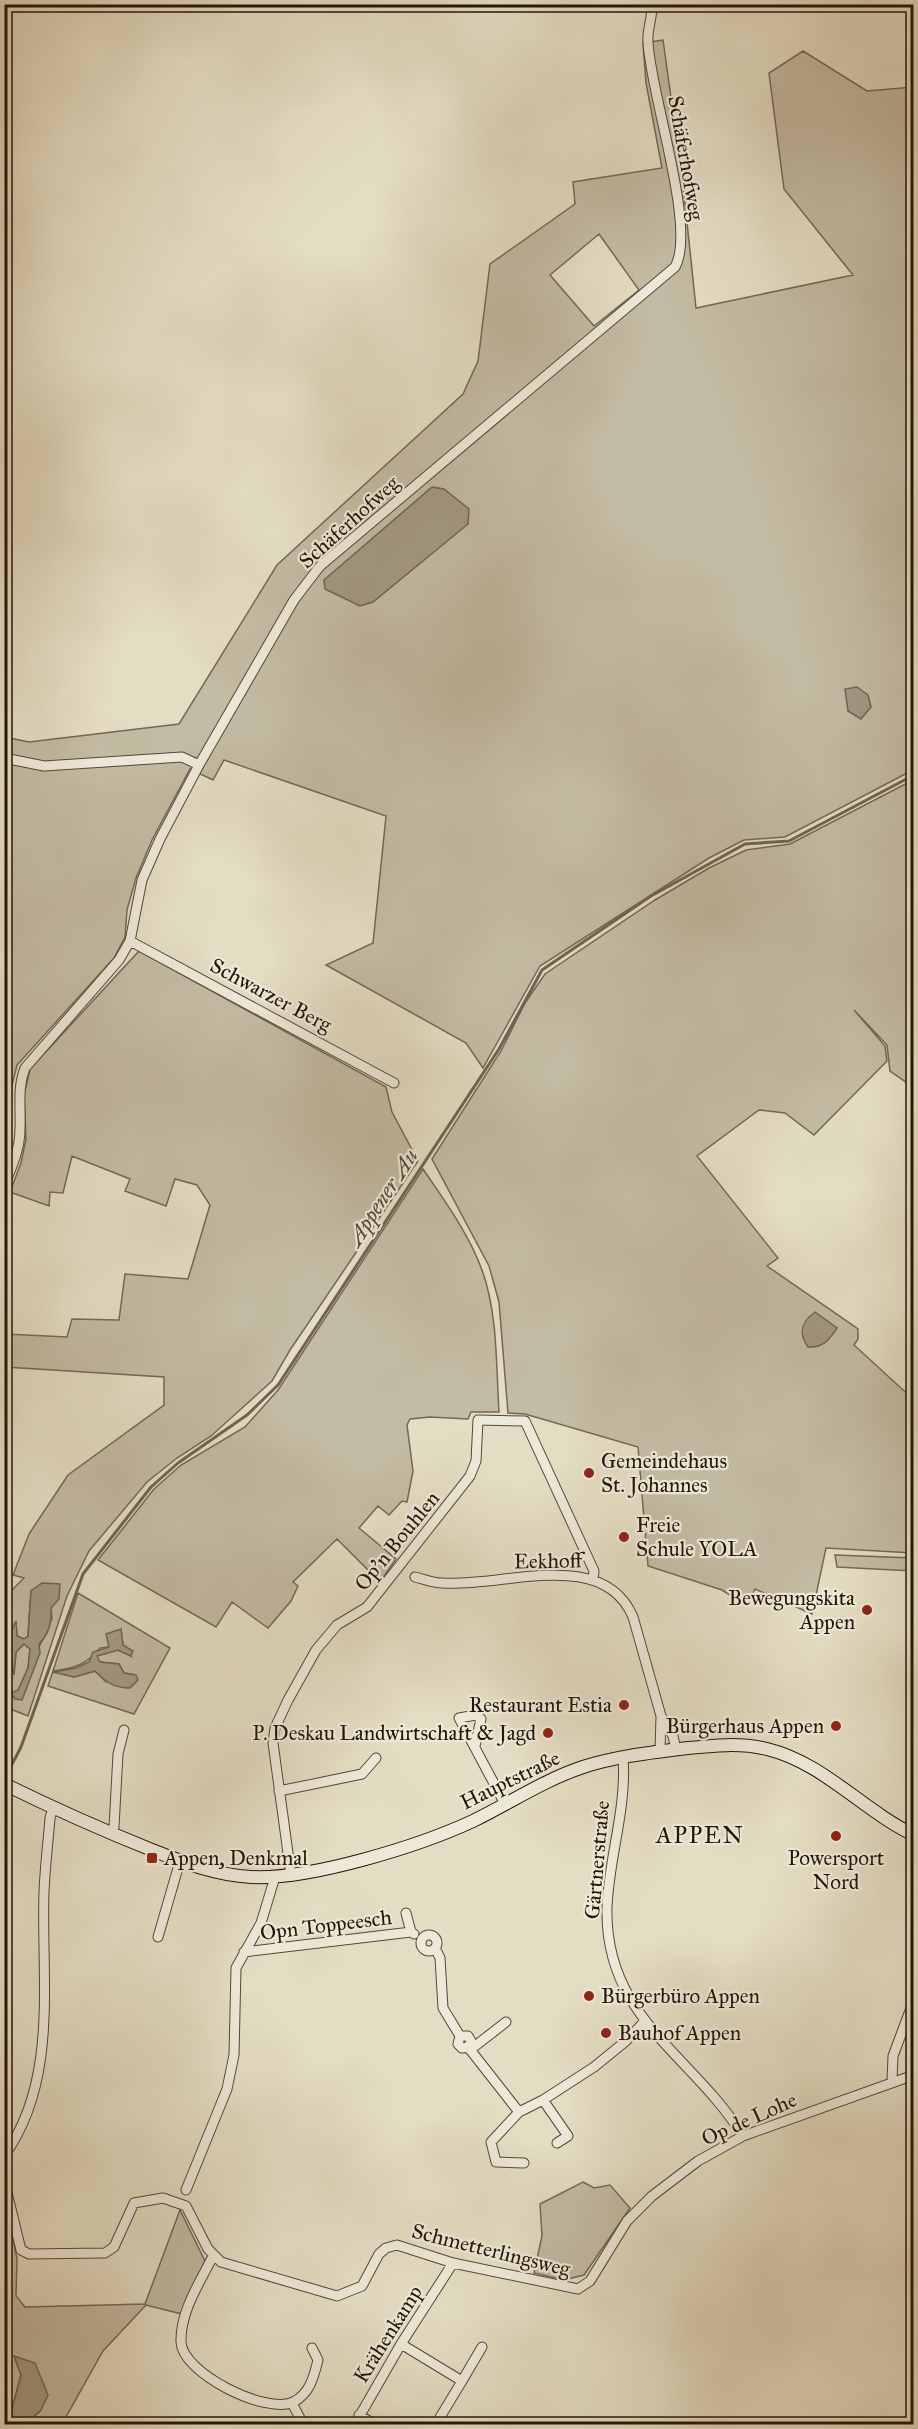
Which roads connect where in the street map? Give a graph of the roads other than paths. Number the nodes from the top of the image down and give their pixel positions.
1 (654, 5) edge
2 (4, 758) edge
3 (199, 765) junction
4 (130, 941) junction
5 (394, 1083) dead end
6 (4, 1185) edge
7 (415, 1577) dead end
8 (593, 1579) junction
9 (661, 1716) junction
10 (124, 1730) dead end
11 (475, 1746) dead end
12 (676, 1750) junction
13 (660, 1752) junction
14 (623, 1757) junction
15 (376, 1758) dead end
16 (4, 1784) edge
17 (279, 1791) junction
18 (505, 1804) junction
19 (53, 1808) junction
20 (112, 1833) junction
21 (914, 1835) edge
22 (180, 1861) junction
23 (291, 1875) junction
24 (275, 1877) junction
25 (406, 1913) dead end
26 (411, 1932) junction
27 (158, 1937) dead end
28 (244, 1952) junction
29 (914, 2000) edge
30 (506, 2022) dead end
31 (644, 2022) junction
32 (469, 2048) junction
33 (914, 2075) edge
34 (892, 2081) junction
35 (543, 2100) junction
36 (519, 2112) junction
37 (743, 2136) junction
38 (557, 2142) dead end
39 (4, 2156) edge
40 (524, 2163) dead end
41 (4, 2180) edge
42 (186, 2190) dead end
43 (213, 2256) junction
44 (453, 2263) junction
45 (578, 2289) joint
46 (401, 2344) junction
47 (482, 2347) dead end
48 (312, 2348) dead end
49 (462, 2381) junction
50 (292, 2403) junction
51 (357, 2420) edge
52 (303, 2424) edge
53 (374, 2424) edge
54 (436, 2424) edge

1 - 3 street, Schäferhofweg
2 - 3 street
3 - 4 street, Schäferhofweg
4 - 5 street, Schwarzer Berg
4 - 6 street, Schäferhofweg
7 - 8 street, Eekhoff
8 - 9 street, Eekhoff
8 - 17 street, Op'n Bouhlen
9 - 12 street, Eekhoff
9 - 13 street, Eekhoff
10 - 20 street
11 - 18 street
12 - 13 main road, Hauptstraße
12 - 21 main road, Hauptstraße
13 - 14 main road, Hauptstraße
14 - 18 main road, Hauptstraße
14 - 31 street, Gärtnerstraße
15 - 17 street
16 - 19 main road, Hauptstraße
17 - 23 street, Op'n Bouhlen
18 - 23 main road, Hauptstraße
19 - 20 main road, Hauptstraße
19 - 39 street
20 - 22 main road, Hauptstraße
22 - 24 main road, Hauptstraße
22 - 27 street
23 - 24 main road, Hauptstraße
24 - 28 street, Opn Toppeesch
25 - 26 street
26 - 28 street, Opn Toppeesch
26 - 32 street
28 - 42 street, Opn Toppeesch
29 - 34 street
30 - 32 street
31 - 35 street
31 - 37 street, Gärtnerstraße
32 - 36 street
33 - 34 street, Op de Lohe
34 - 37 street, Op de Lohe
35 - 36 street
35 - 38 street
36 - 40 street
37 - 45 street, Op de Lohe
41 - 43 street
43 - 44 street, Schmetterlingsweg
43 - 50 street
44 - 45 street, Schmetterlingsweg
44 - 46 street, Krähenkamp
46 - 49 street
46 - 51 street, Krähenkamp
47 - 49 street
48 - 50 street
49 - 54 street
50 - 52 street
51 - 53 street

